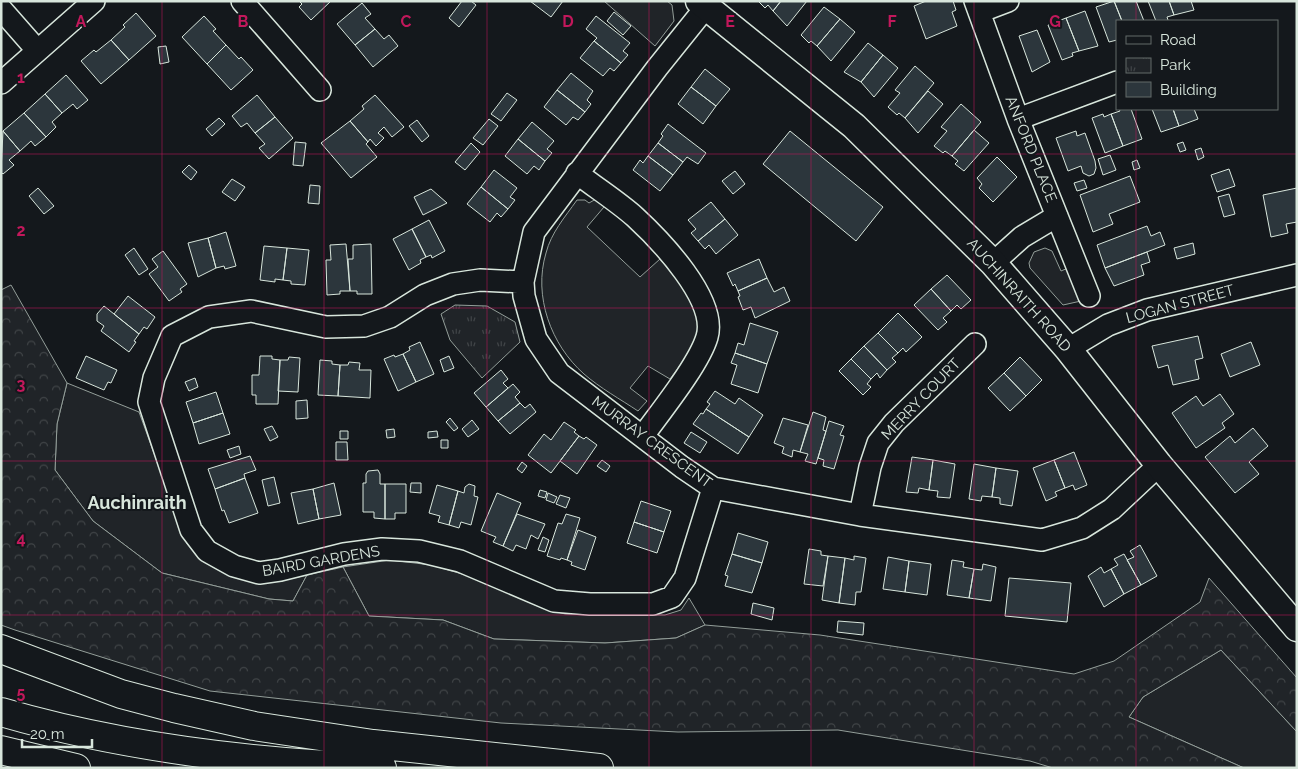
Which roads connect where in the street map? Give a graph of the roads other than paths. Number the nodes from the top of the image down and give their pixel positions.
1 (94, 1) edge
2 (242, 1) edge
3 (1008, 1) edge
4 (703, 4) edge
5 (977, 7) edge
6 (1, 8) edge
7 (37, 50) junction
8 (1116, 82) edge
9 (1, 83) edge
10 (320, 90) dead end
11 (1018, 119) junction
12 (577, 173) junction
13 (1058, 216) junction
14 (993, 263) junction
15 (1297, 275) edge
16 (523, 282) junction
17 (1089, 296) dead end
18 (975, 344) dead end
19 (1068, 349) junction
20 (643, 436) junction
21 (1159, 466) junction
22 (712, 488) junction
23 (860, 515) junction
24 (1297, 628) edge
25 (1, 649) edge
26 (1, 712) edge
27 (1, 750) edge
28 (76, 768) edge
29 (382, 768) edge
30 (599, 768) edge

1 - 7 street
2 - 10 street
3 - 5 street
4 - 12 street, MURRAY CRESCENT
4 - 14 street, AUCHINRAITH ROAD
5 - 11 street, ANFORD PLACE
6 - 7 street
7 - 9 street
8 - 11 street
11 - 13 street, ANFORD PLACE
12 - 16 street, MURRAY CRESCENT
12 - 20 street
13 - 14 street
13 - 17 street, ANFORD PLACE
14 - 19 street, AUCHINRAITH ROAD
15 - 19 street, LOGAN STREET
16 - 20 street, MURRAY CRESCENT
16 - 22 street, BAIRD GARDENS
18 - 23 street, MERRY COURT
19 - 21 street, AUCHINRAITH ROAD
20 - 22 street, MURRAY CRESCENT
21 - 23 street, MURRAY CRESCENT
21 - 24 street, AUCHINRAITH ROAD
22 - 23 street, MURRAY CRESCENT
25 - 30 highway
26 - 29 highway
27 - 28 highway

